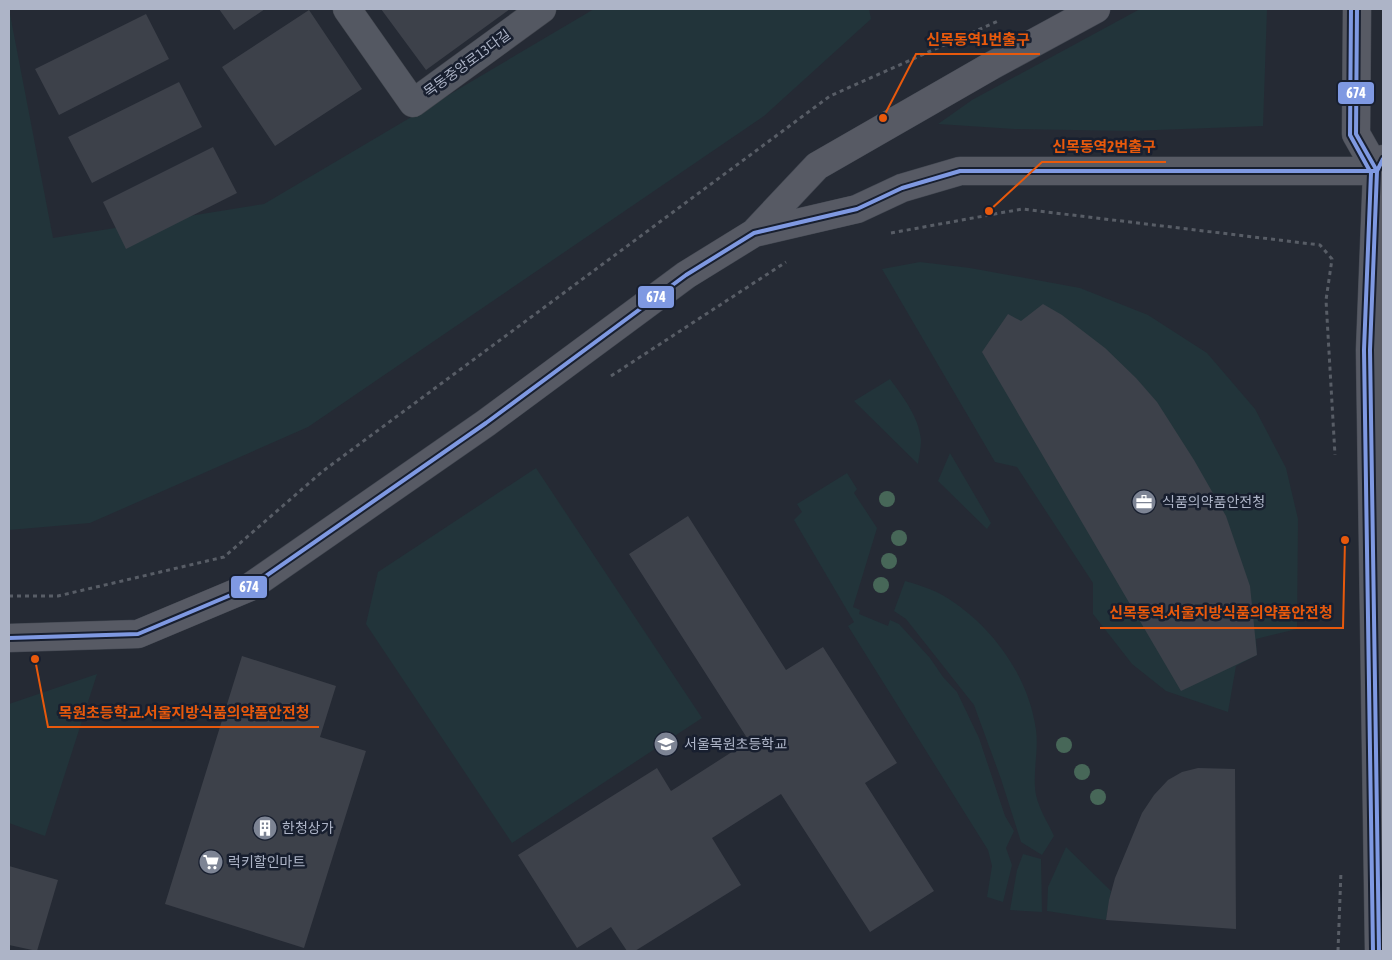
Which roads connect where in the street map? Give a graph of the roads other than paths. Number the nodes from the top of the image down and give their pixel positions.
1 (347, 9) edge
2 (542, 9) edge
3 (1096, 9) edge
4 (1357, 9) edge
5 (1380, 165) edge
6 (754, 233) junction
7 (9, 638) edge
8 (1379, 951) edge

1 - 2 street, 목동중앙로13다길
3 - 6 main road
4 - 5 main road
5 - 6 main road
5 - 8 main road
6 - 7 main road

